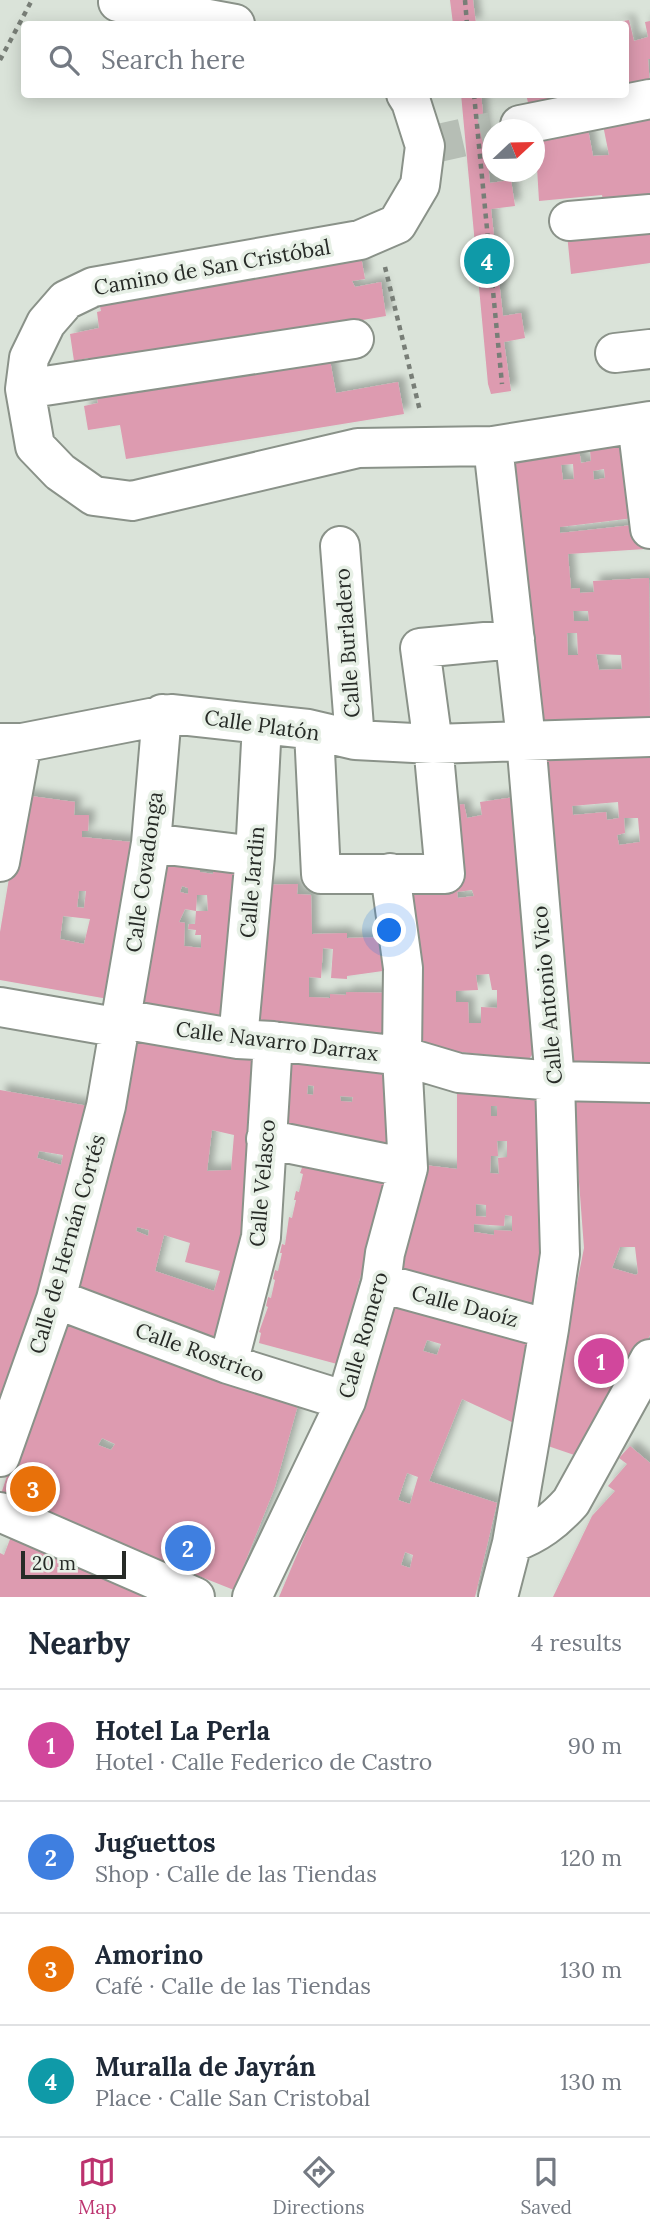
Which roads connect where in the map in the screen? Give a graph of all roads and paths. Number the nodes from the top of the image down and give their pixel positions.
1 (32, 0) edge
2 (465, 0) edge
3 (118, 2) dead end
4 (219, 21) edge
5 (467, 21) edge
6 (0, 60) edge
7 (408, 98) edge
8 (474, 98) edge
9 (650, 99) edge
10 (545, 120) edge
11 (650, 214) edge
12 (569, 221) dead end
13 (376, 251) junction
14 (354, 339) dead end
15 (502, 384) dead end
16 (25, 389) junction
17 (422, 417) dead end
18 (644, 422) edge
19 (493, 446) junction
20 (650, 529) edge
21 (340, 546) dead end
22 (515, 639) junction
23 (162, 714) junction
24 (262, 724) junction
25 (314, 731) junction
26 (650, 737) edge
27 (355, 740) junction
28 (526, 740) junction
29 (11, 743) edge
30 (433, 744) junction
31 (151, 843) junction
32 (255, 856) junction
33 (0, 862) edge
34 (390, 873) junction
35 (0, 1007) edge
36 (121, 1028) junction
37 (256, 1040) junction
38 (402, 1056) junction
39 (555, 1081) junction
40 (650, 1083) edge
41 (266, 1139) junction
42 (408, 1168) junction
43 (381, 1283) junction
44 (56, 1299) junction
45 (550, 1329) junction
46 (650, 1359) edge
47 (228, 1364) junction
48 (346, 1401) junction
49 (0, 1457) edge
50 (0, 1512) edge
51 (512, 1543) junction
52 (186, 1595) edge
53 (252, 1597) edge
54 (498, 1597) edge

1 - 6 path
2 - 5 path
3 - 4 street
7 - 13 street, Camino de San Cristóbal
8 - 15 path
9 - 10 street
11 - 12 street
13 - 16 street, Camino de San Cristóbal
13 - 17 path
14 - 16 street
16 - 19 street, Camino de San Cristóbal
18 - 19 street, Camino de San Cristóbal
18 - 20 street
19 - 22 street, Calle Antonio Vico
21 - 27 street, Calle Burladero
22 - 28 street, Calle Antonio Vico
22 - 30 street
23 - 24 street, Calle Platón
23 - 29 street, Calle Platón
23 - 31 street, Calle Covadonga
24 - 25 street, Calle Platón
24 - 32 street, Calle Jardin
25 - 27 street, Calle Platón
25 - 34 street
26 - 28 street, Calle Platón
27 - 30 street, Calle Platón
28 - 30 street, Calle Platón
28 - 39 street, Calle Antonio Vico
29 - 33 street
30 - 34 street
31 - 32 street
31 - 36 street, Calle Covadonga
32 - 37 street, Calle Jardin
34 - 38 street, Calle Romero
35 - 36 street, Calle Navarro Darrax
36 - 37 street, Calle Navarro Darrax
36 - 44 street, Calle de Hernán Cortés
37 - 38 street, Calle Navarro Darrax
37 - 41 street, Calle Velasco
38 - 39 street, Calle Navarro Darrax
38 - 42 street, Calle Romero
39 - 40 street, Calle Navarro Darrax
39 - 45 street, Calle Antonio Vico
41 - 42 street
41 - 47 street, Calle Velasco
42 - 43 street, Calle Romero
43 - 45 street, Calle Daoíz
43 - 48 street, Calle Romero
44 - 47 street, Calle Rostrico
44 - 49 street, Calle de Hernán Cortés
45 - 51 street, Calle Antonio Vico
46 - 51 street
47 - 48 street, Calle Rostrico
48 - 53 street, Calle Romero
50 - 52 street
51 - 54 street, Calle Antonio Vico

